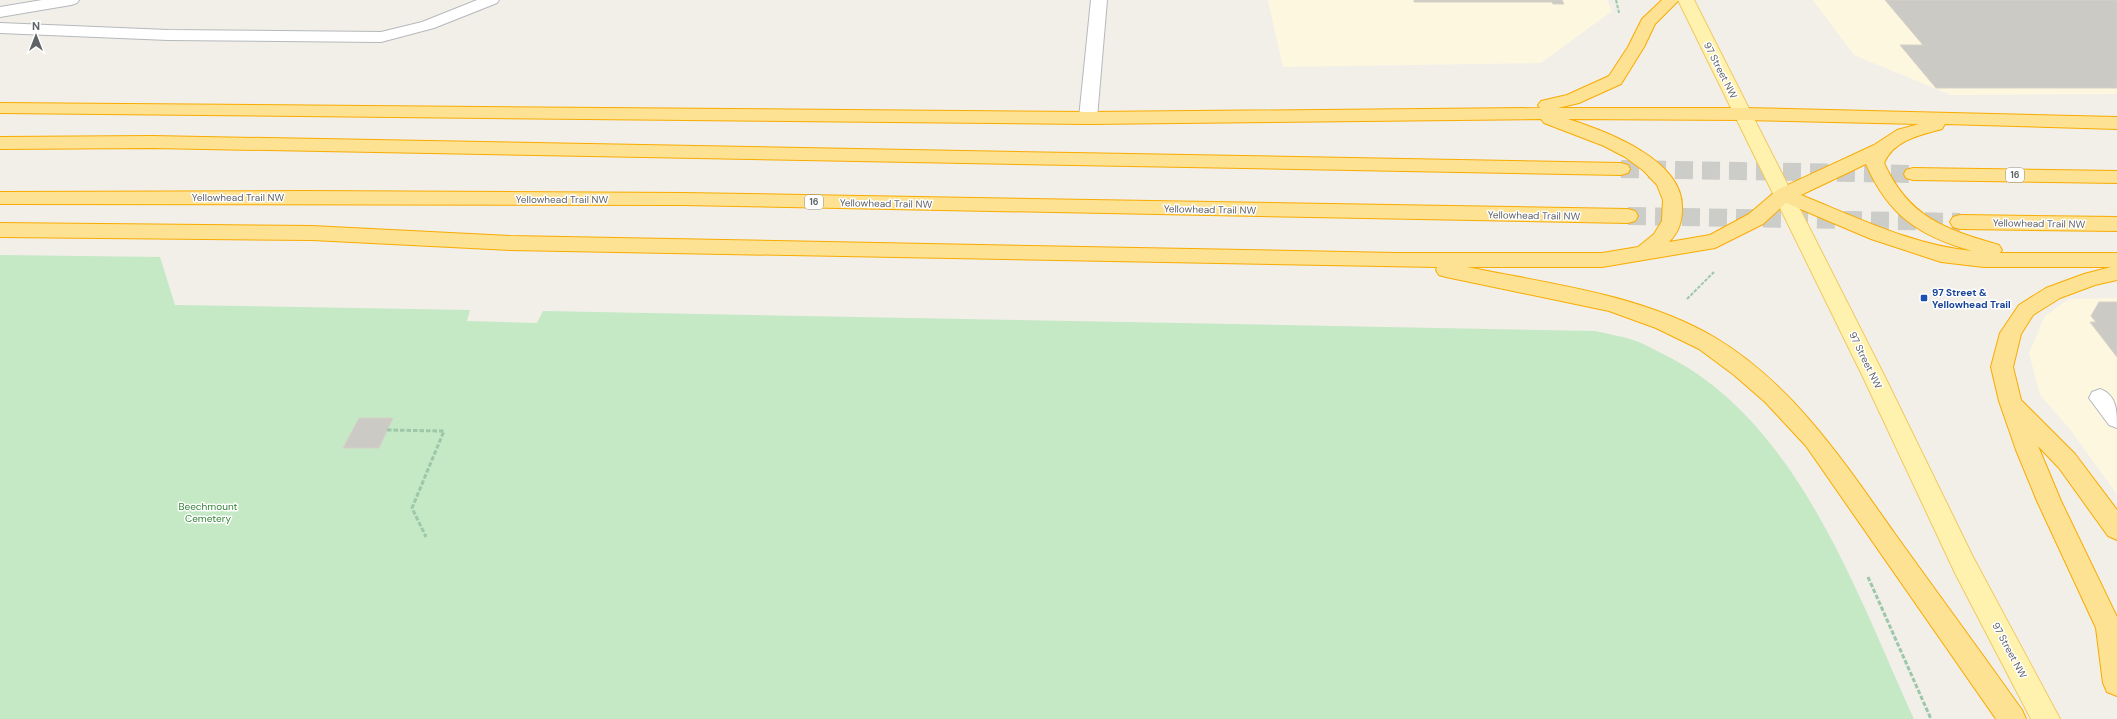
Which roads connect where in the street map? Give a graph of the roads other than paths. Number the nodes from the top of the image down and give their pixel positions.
1 (72, 0) edge
2 (491, 0) edge
3 (1099, 0) edge
4 (1671, 0) edge
5 (1686, 0) edge
6 (0, 12) edge
7 (0, 28) edge
8 (0, 108) edge
9 (1454, 113) junction
10 (1530, 113) junction
11 (1744, 114) junction
12 (1088, 118) junction
13 (1966, 119) junction
14 (2117, 123) edge
15 (0, 143) edge
16 (1881, 149) junction
17 (1621, 169) tunnel mouth
18 (1913, 174) tunnel mouth
19 (2117, 177) edge
20 (1784, 195) junction
21 (0, 198) edge
22 (1628, 216) tunnel mouth
23 (1960, 222) tunnel mouth
24 (2117, 224) edge
25 (0, 230) edge
26 (1644, 252) junction
27 (1396, 260) junction
28 (2036, 260) junction
29 (2117, 260) edge
30 (2117, 273) edge
31 (2100, 398) dead end
32 (2010, 401) junction
33 (2117, 419) edge
34 (2117, 529) edge
35 (2117, 683) edge
36 (2012, 719) edge
37 (2046, 719) edge

1 - 6 lane
2 - 7 lane
3 - 12 lane
4 - 9 highway
5 - 11 main road, 97 Street NW
8 - 12 highway
9 - 10 highway
9 - 12 highway
10 - 11 highway
10 - 26 highway
11 - 13 highway
11 - 20 main road, 97 Street NW
13 - 14 highway
13 - 16 highway
15 - 17 highway
16 - 20 highway
16 - 28 highway
18 - 19 highway, 16
20 - 26 highway
20 - 28 highway
20 - 37 main road, 97 Street NW
21 - 22 highway, Yellowhead Trail NW / 16
23 - 24 highway, Yellowhead Trail NW
25 - 27 highway
26 - 27 highway
27 - 36 highway
28 - 29 highway
30 - 32 highway
31 - 33 lane
32 - 34 highway
32 - 35 highway

